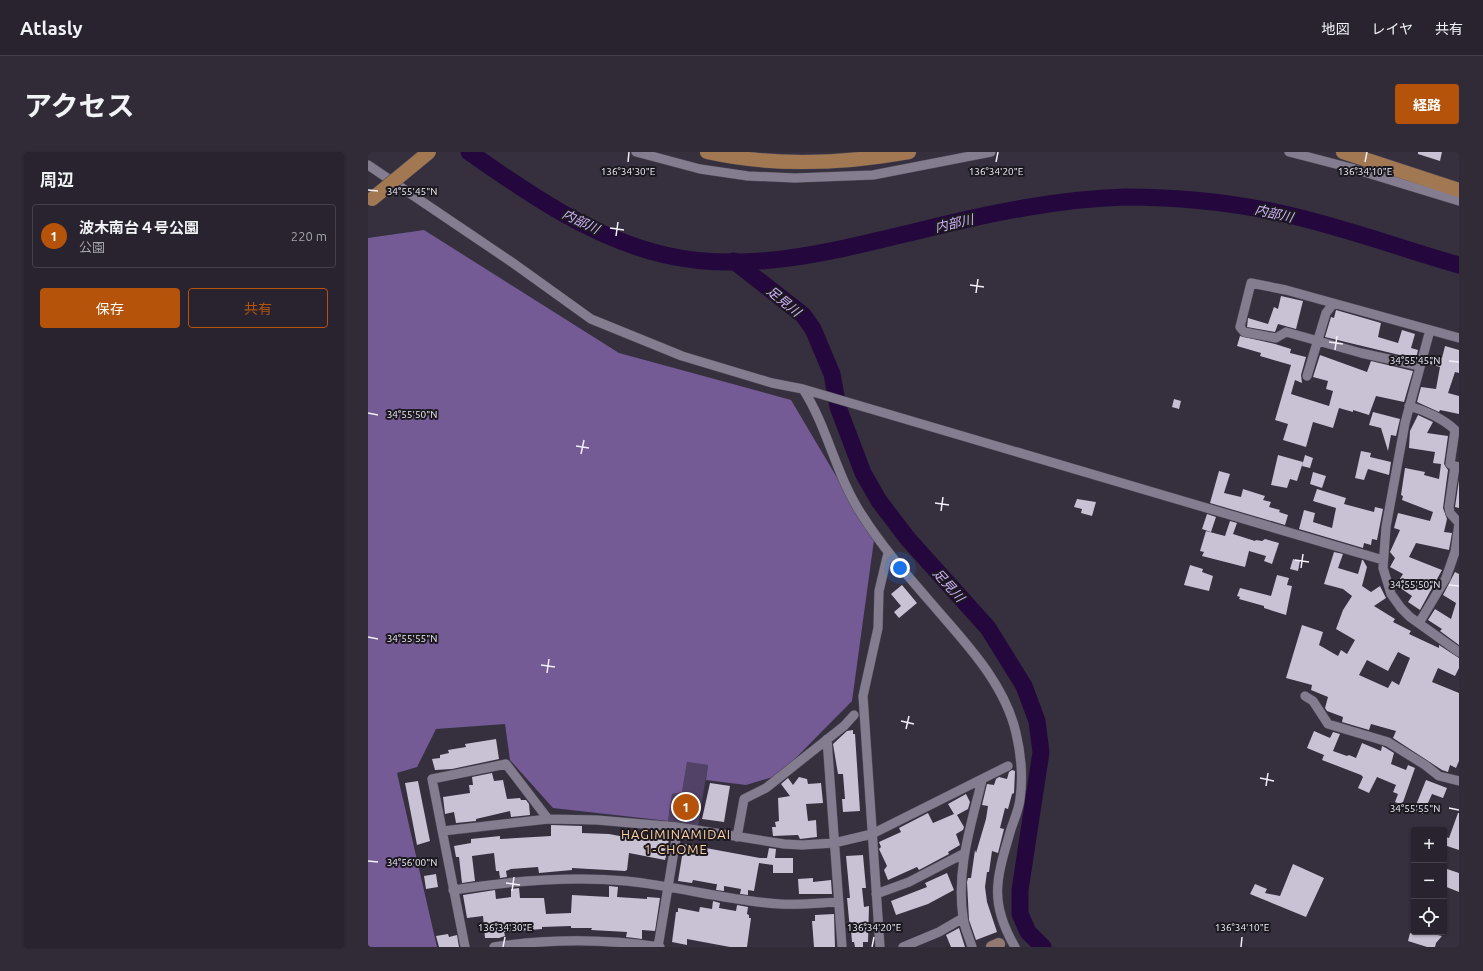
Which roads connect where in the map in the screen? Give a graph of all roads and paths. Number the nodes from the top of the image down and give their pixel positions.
1 (429, 152) edge
2 (636, 152) edge
3 (707, 152) edge
4 (909, 152) edge
5 (991, 152) edge
6 (1289, 152) edge
7 (1343, 152) edge
8 (368, 165) edge
9 (1459, 190) edge
10 (370, 201) edge
11 (1459, 201) edge
12 (1333, 304) junction
13 (1430, 330) junction
14 (1459, 338) edge
15 (1318, 341) junction
16 (1420, 366) junction
17 (1307, 376) dead end
18 (806, 390) junction
19 (1409, 406) junction
20 (1457, 467) edge
21 (1457, 552) edge
22 (888, 553) junction
23 (1383, 560) junction
24 (1419, 623) junction
25 (1459, 652) edge
26 (1305, 696) dead end
27 (854, 715) dead end
28 (827, 739) junction
29 (1008, 766) dead end
30 (982, 780) junction
31 (1459, 780) edge
32 (548, 819) junction
33 (678, 827) junction
34 (443, 831) junction
35 (872, 834) junction
36 (737, 837) junction
37 (834, 843) junction
38 (963, 854) junction
39 (669, 886) junction
40 (454, 890) junction
41 (876, 894) junction
42 (838, 902) junction
43 (963, 918) junction
44 (465, 947) edge
45 (494, 947) edge
46 (659, 947) edge
47 (842, 947) edge
48 (880, 947) edge
49 (903, 947) edge
50 (972, 947) edge
51 (1015, 947) edge

1 - 10 main road, bridge
2 - 5 street
3 - 4 main road
6 - 11 street
7 - 9 main road
8 - 18 street
12 - 13 street
12 - 15 street
12 - 15 street
13 - 14 street
13 - 16 street
15 - 16 street
15 - 17 street
16 - 19 street
18 - 22 street
18 - 23 street
19 - 20 street
19 - 23 street
20 - 21 street
21 - 24 street
22 - 35 street
22 - 51 street
23 - 24 street
24 - 25 street
26 - 31 street
27 - 28 street
28 - 36 street
28 - 37 street
29 - 30 street
30 - 35 street
30 - 38 street
32 - 33 street
32 - 34 street
32 - 34 street
33 - 36 street
33 - 39 street
34 - 40 street
35 - 37 street
35 - 41 street
36 - 37 street
37 - 42 street
38 - 41 street
38 - 43 street
39 - 40 street
39 - 42 street
39 - 46 street
40 - 44 street
41 - 48 street
42 - 47 street
43 - 49 street
43 - 50 street
45 - 46 street

